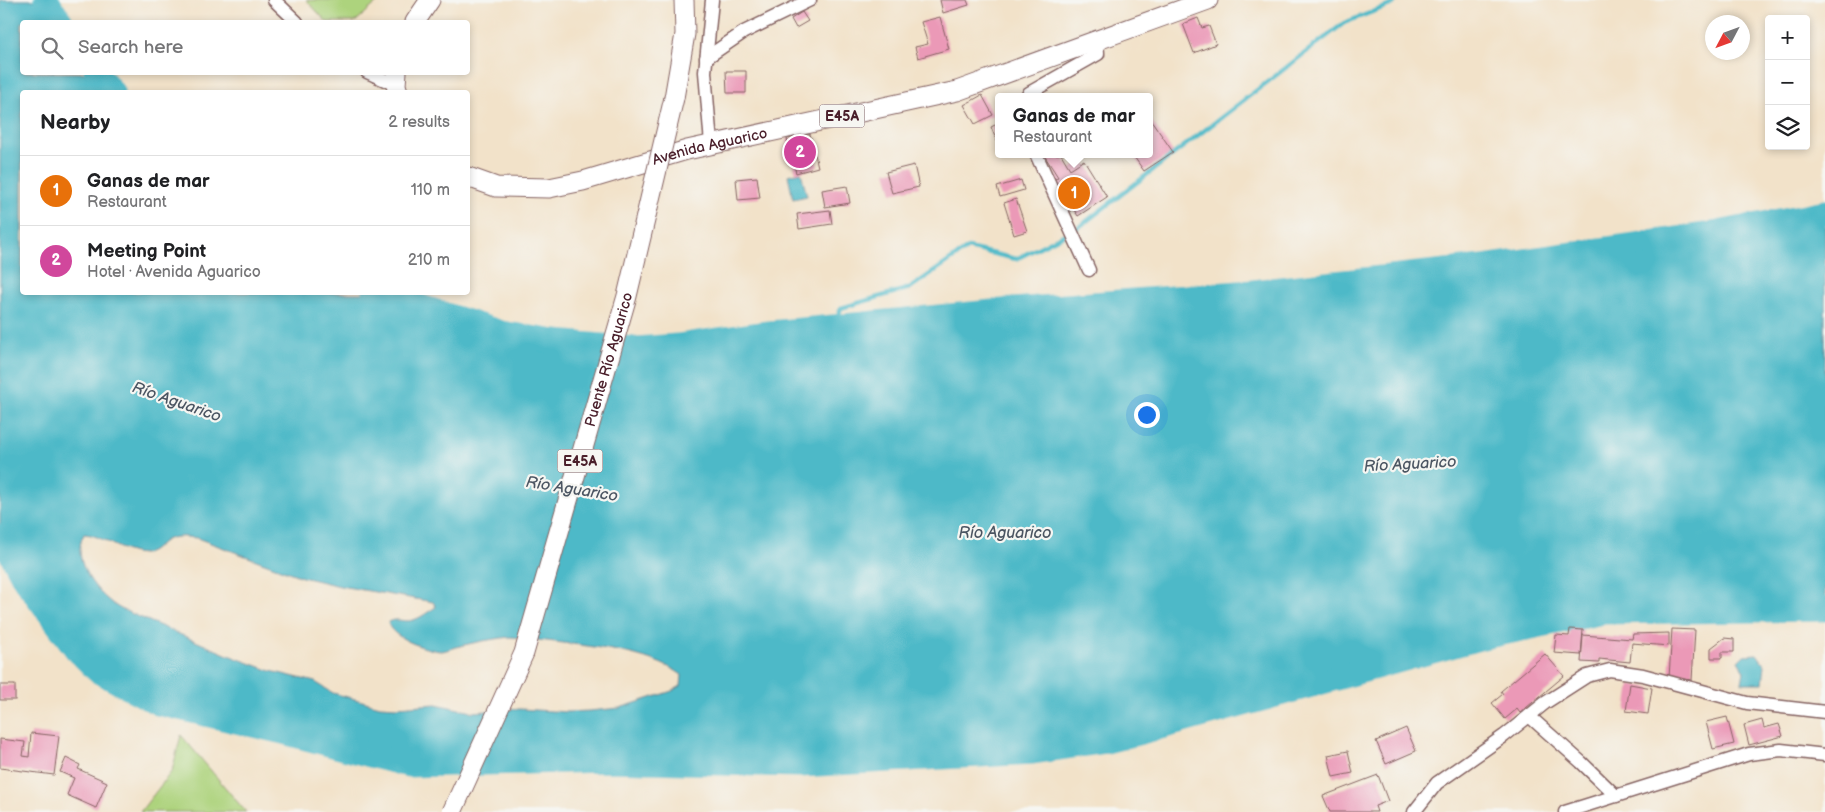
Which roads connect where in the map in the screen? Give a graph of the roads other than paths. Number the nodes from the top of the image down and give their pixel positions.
1 (274, 0) edge
2 (430, 0) edge
3 (684, 0) edge
4 (712, 0) edge
5 (810, 0) edge
6 (1203, 1) edge
7 (295, 20) edge
8 (416, 20) edge
9 (1097, 40) junction
10 (706, 58) junction
11 (375, 75) edge
12 (397, 83) edge
13 (1029, 93) edge
14 (711, 144) junction
15 (1038, 158) edge
16 (470, 178) edge
17 (1089, 270) dead end
18 (1825, 712) edge
19 (1529, 716) junction
20 (1825, 755) edge
21 (1616, 796) junction
22 (452, 812) edge
23 (1414, 812) edge
24 (1565, 812) edge

1 - 7 street
2 - 8 highway
3 - 22 highway, Puente Río Aguarico / E45A, bridge
4 - 10 street
5 - 10 street
6 - 9 highway, Avenida Aguarico / E45A
9 - 13 street
9 - 14 highway, Avenida Aguarico / E45A
10 - 14 street
11 - 12 street
14 - 16 highway, Avenida Aguarico / E45A
15 - 17 street
18 - 19 street
19 - 21 street
19 - 23 street
20 - 21 street
21 - 24 street

